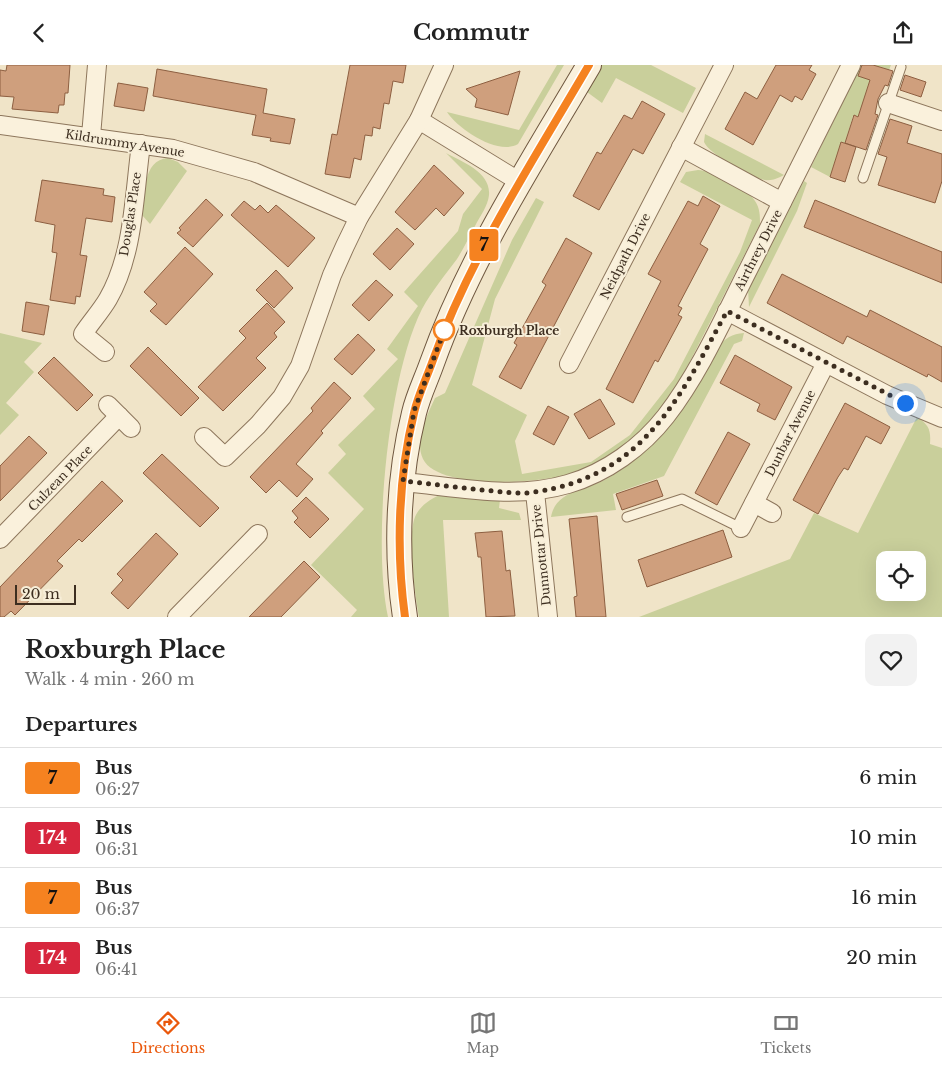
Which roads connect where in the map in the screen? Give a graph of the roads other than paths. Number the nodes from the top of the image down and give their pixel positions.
1 (97, 65) edge
2 (444, 65) edge
3 (589, 65) edge
4 (724, 65) edge
5 (852, 65) edge
6 (901, 67) dead end
7 (888, 103) junction
8 (419, 120) junction
9 (942, 121) edge
10 (0, 125) edge
11 (92, 136) junction
12 (141, 144) junction
13 (681, 147) junction
14 (863, 178) dead end
15 (520, 182) junction
16 (782, 202) junction
17 (359, 217) junction
18 (727, 311) junction
19 (104, 353) dead end
20 (826, 363) junction
21 (569, 364) dead end
22 (119, 416) dead end
23 (942, 418) edge
24 (204, 437) dead end
25 (403, 481) junction
26 (535, 492) junction
27 (754, 503) junction
28 (772, 513) dead end
29 (627, 517) dead end
30 (741, 528) joint
31 (258, 534) dead end
32 (0, 539) edge
33 (177, 617) edge
34 (405, 617) edge
35 (548, 617) edge

1 - 11 street
2 - 8 street
3 - 15 main road
4 - 13 street, Neidpath Drive
5 - 16 street, Airthrey Drive
6 - 7 lane
7 - 9 street
7 - 14 lane
8 - 15 street
8 - 17 street
10 - 11 street, Kildrummy Avenue
11 - 12 street, Kildrummy Avenue
12 - 17 street, Kildrummy Avenue
12 - 19 street, Douglas Place
13 - 16 street
13 - 21 street, Neidpath Drive
15 - 25 main road
16 - 18 street, Airthrey Drive
17 - 24 street
18 - 20 street
18 - 26 street, Airthrey Drive
20 - 23 street
20 - 27 street, Dunbar Avenue
22 - 32 street, Culzean Place
25 - 26 street, Airthrey Drive
25 - 34 main road
26 - 35 street, Dunnottar Drive
27 - 28 street
27 - 30 street, Dunbar Avenue
29 - 30 lane
31 - 33 street

